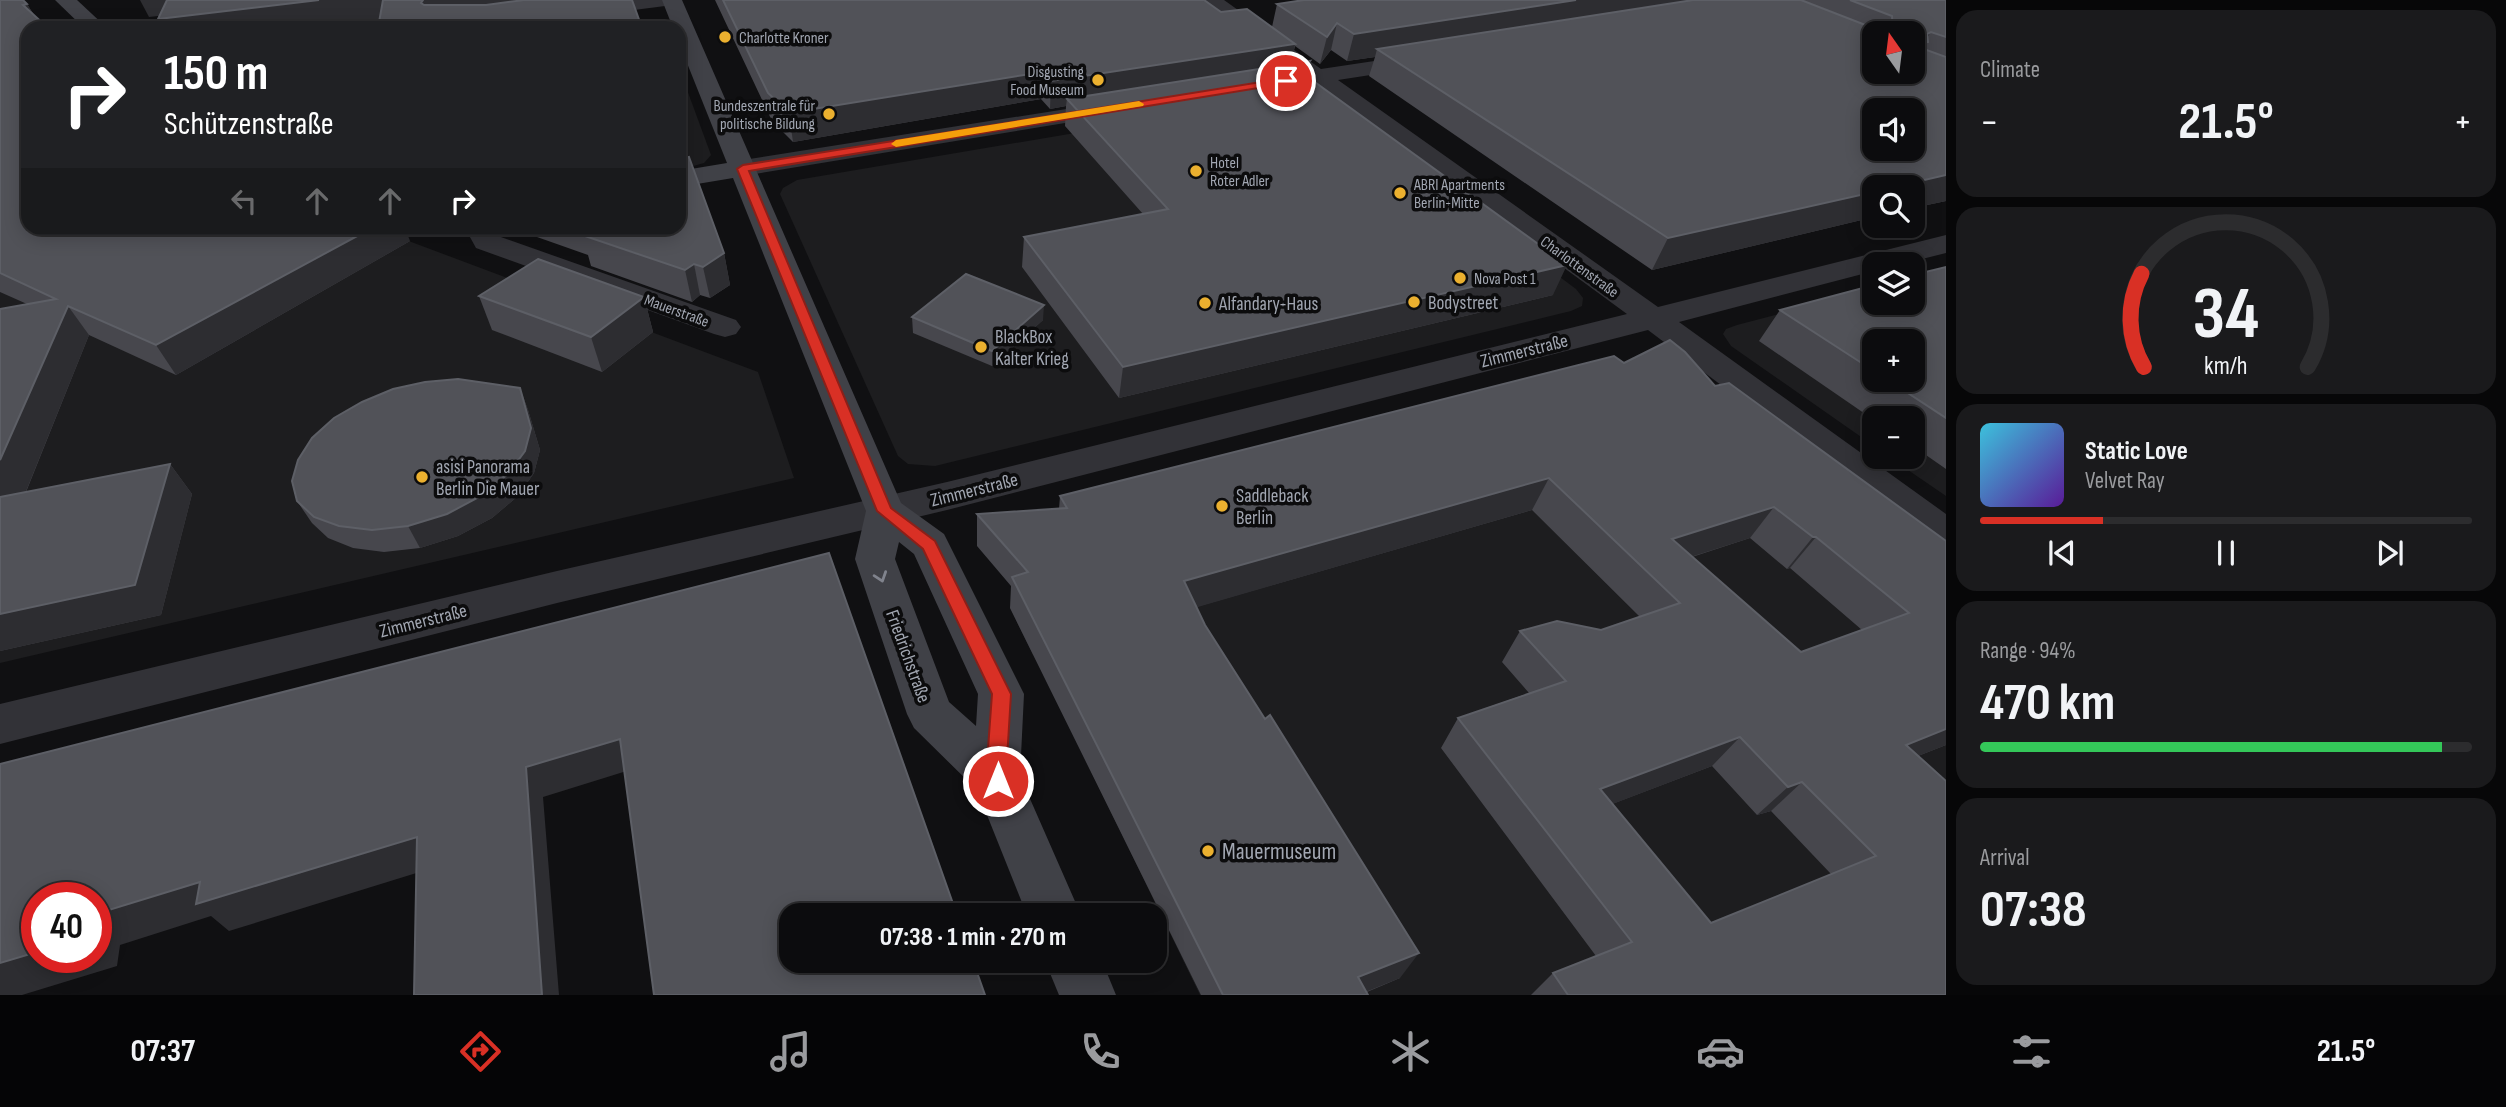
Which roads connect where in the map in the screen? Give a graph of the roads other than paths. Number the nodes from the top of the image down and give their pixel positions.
1 (65, 0) edge
2 (665, 0) edge
3 (672, 0) edge
4 (1211, 0) edge
5 (556, 14) edge
6 (88, 21) edge
7 (681, 21) edge
8 (686, 33) edge
9 (1440, 57) edge
10 (1318, 77) junction
11 (1234, 89) edge
12 (1146, 103) edge
13 (743, 169) junction
14 (686, 178) edge
15 (482, 235) edge
16 (1946, 244) edge
17 (1651, 318) junction
18 (724, 327) dead end
19 (885, 511) junction
20 (1946, 534) edge
21 (0, 724) edge
22 (996, 776) junction
23 (1049, 903) edge
24 (1078, 973) edge
25 (1088, 995) edge

1 - 6 street
2 - 5 street
3 - 7 street
4 - 10 street, Charlottenstraße
8 - 13 street
9 - 10 street
10 - 11 street
10 - 17 street, Charlottenstraße
12 - 13 street
13 - 14 street
13 - 19 street
15 - 18 street, Mauerstraße
16 - 17 street, Zimmerstraße
17 - 19 street, Zimmerstraße
17 - 20 street, Charlottenstraße
19 - 21 street, Zimmerstraße
19 - 22 street, Friedrichstraße
19 -> 22 street, Friedrichstraße
22 - 23 street, Friedrichstraße
24 - 25 street

